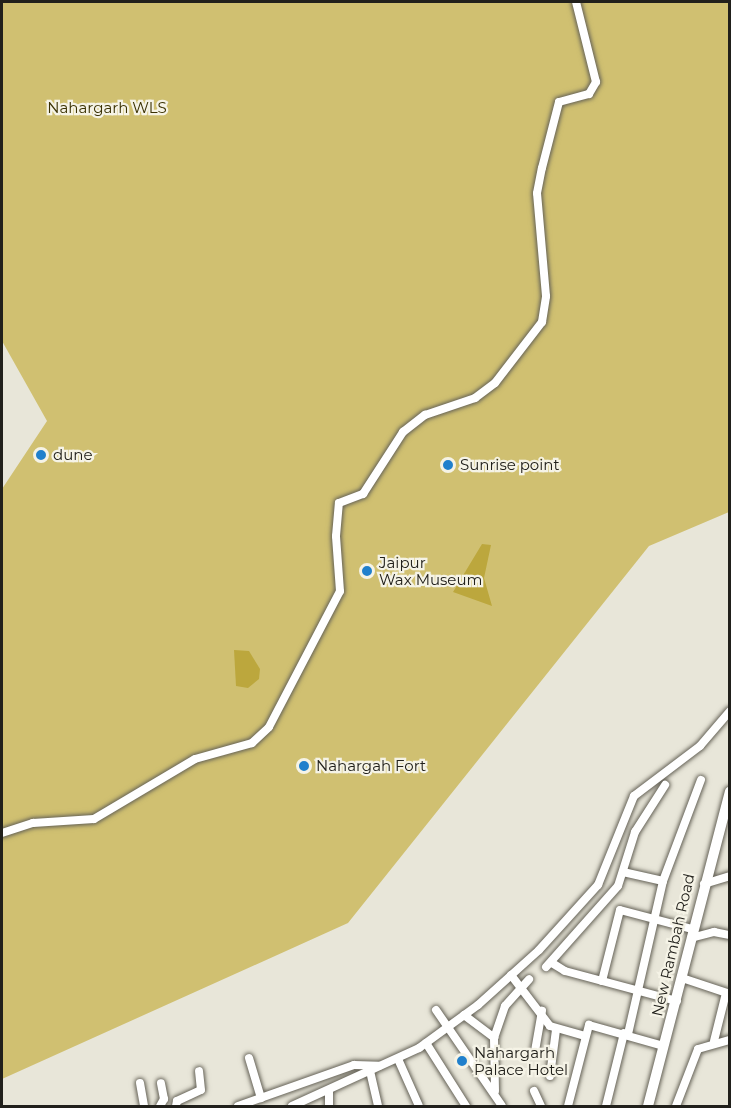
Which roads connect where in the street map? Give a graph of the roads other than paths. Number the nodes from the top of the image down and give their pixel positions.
1 (576, 2) edge
2 (729, 711) edge
3 (701, 780) dead end
4 (665, 785) dead end
5 (729, 792) edge
6 (2, 833) edge
7 (622, 872) junction
8 (729, 876) edge
9 (663, 881) junction
10 (599, 882) junction
11 (703, 884) junction
12 (616, 888) junction
13 (602, 904) junction
14 (620, 910) junction
15 (656, 919) junction
16 (691, 934) junction
17 (729, 935) edge
18 (511, 975) junction
19 (682, 978) junction
20 (529, 979) dead end
21 (602, 981) junction
22 (519, 990) junction
23 (640, 990) junction
24 (728, 994) edge
25 (677, 1001) junction
26 (436, 1010) dead end
27 (542, 1011) junction
28 (464, 1016) junction
29 (445, 1029) junction
30 (556, 1030) junction
31 (626, 1034) junction
32 (584, 1036) junction
33 (494, 1038) junction
34 (729, 1040) edge
35 (714, 1041) junction
36 (426, 1043) junction
37 (663, 1046) junction
38 (535, 1051) dead end
39 (249, 1058) dead end
40 (398, 1059) junction
41 (379, 1066) junction
42 (199, 1071) dead end
43 (370, 1071) junction
44 (550, 1076) dead end
45 (140, 1083) dead end
46 (161, 1083) dead end
47 (328, 1091) junction
48 (495, 1091) junction
49 (534, 1091) dead end
50 (261, 1098) junction
51 (144, 1107) edge
52 (160, 1107) edge
53 (176, 1107) edge
54 (238, 1107) edge
55 (292, 1107) edge
56 (329, 1107) edge
57 (378, 1107) edge
58 (419, 1107) edge
59 (466, 1107) edge
60 (502, 1107) edge
61 (541, 1107) edge
62 (568, 1107) edge
63 (606, 1107) edge
64 (648, 1107) edge
65 (676, 1107) edge

1 - 6 street
2 - 10 street
3 - 9 street
4 - 7 street
5 - 11 street, New Rambah Road
7 - 9 street
7 - 12 street
8 - 11 street
9 - 15 street
10 - 12 street
10 - 18 street
11 - 16 street, New Rambah Road
12 - 13 street
13 - 14 street
13 - 21 street
14 - 15 street
14 - 21 street
15 - 16 street
15 - 23 street
16 - 17 street
16 - 19 street, New Rambah Road
18 - 22 street
18 - 28 street
19 - 24 street
19 - 25 street, New Rambah Road
20 - 22 street
21 - 23 street
22 - 27 street
22 - 33 street
23 - 25 street
23 - 31 street
24 - 35 street
25 - 37 street, New Rambah Road
26 - 29 street
27 - 30 street
27 - 38 street
28 - 29 street
28 - 33 street
29 - 36 street
29 - 48 street
30 - 32 street
30 - 44 street
31 - 32 street
31 - 37 street
31 - 63 street
32 - 62 street
33 - 48 street
34 - 35 street
35 - 65 street
36 - 40 street
36 - 59 street
37 - 64 street, New Rambah Road
39 - 50 street
40 - 41 street
40 - 58 street
41 - 43 street
41 - 50 street
42 - 53 street
43 - 47 street
43 - 57 street
45 - 51 street
46 - 52 street
47 - 55 street
47 - 56 street
48 - 60 street
49 - 61 street
50 - 54 street

